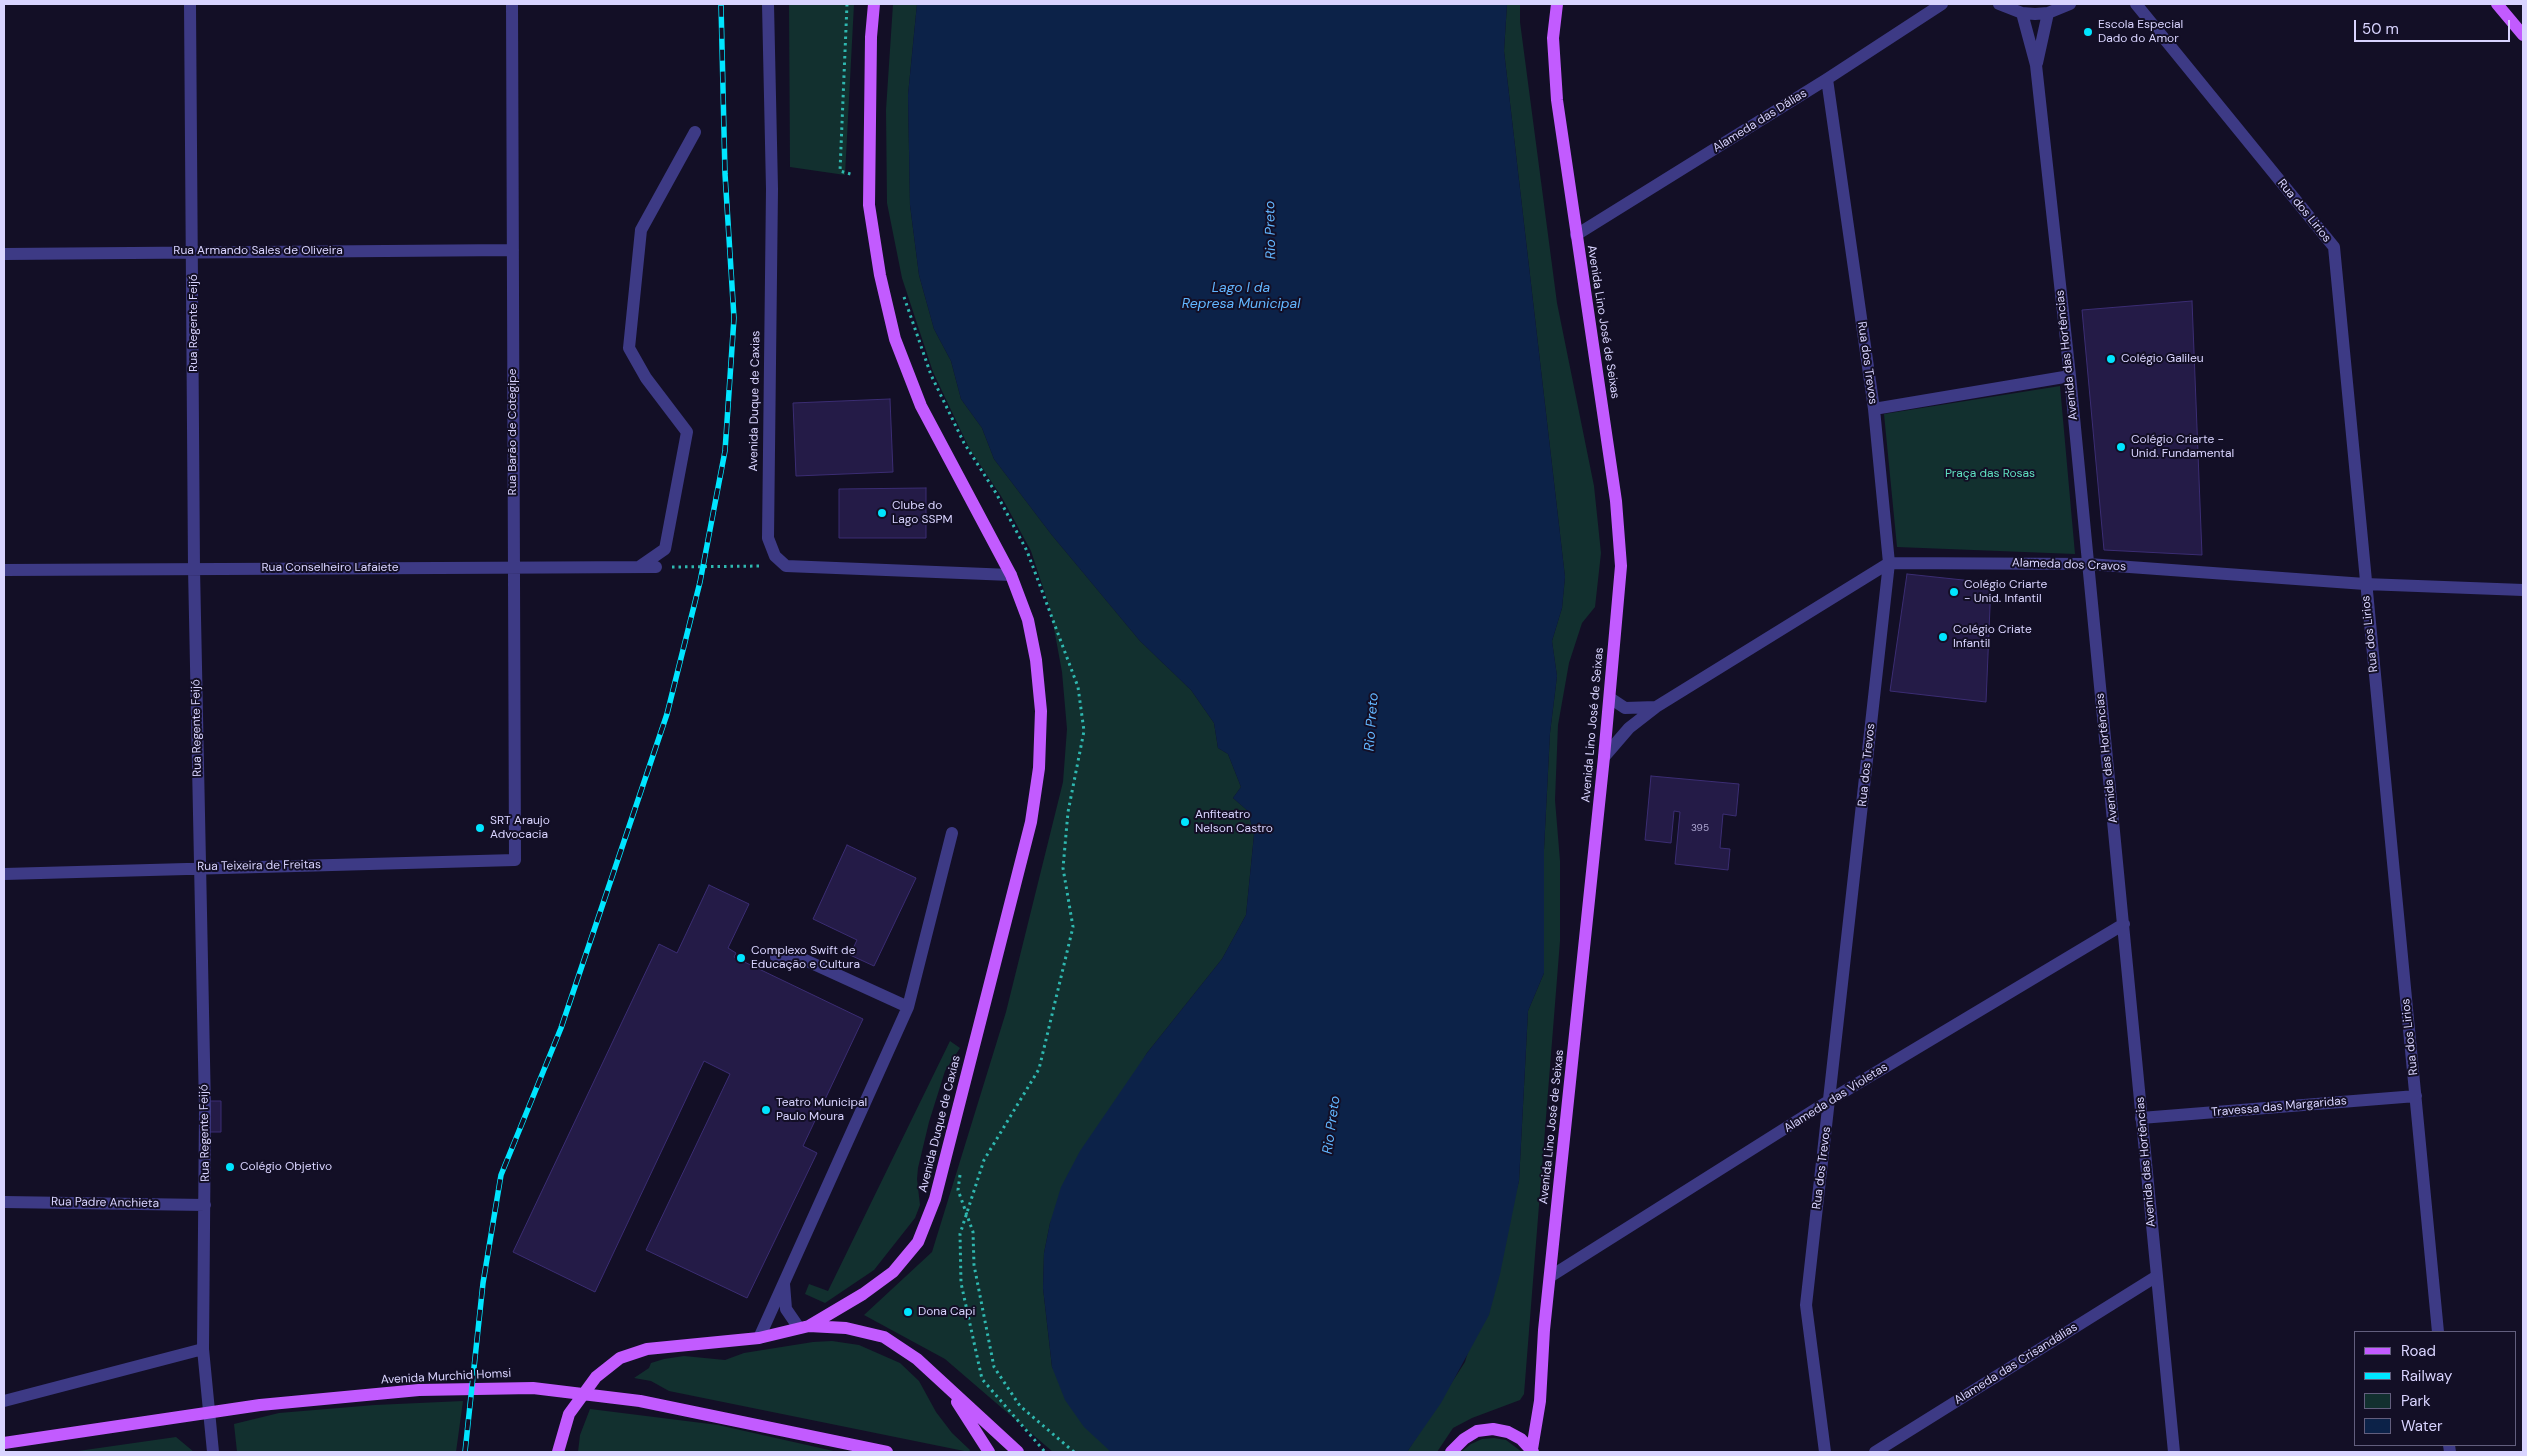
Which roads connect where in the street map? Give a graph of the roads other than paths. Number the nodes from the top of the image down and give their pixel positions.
1 (190, 4) edge
2 (512, 4) edge
3 (768, 4) edge
4 (874, 4) edge
5 (1556, 4) edge
6 (1942, 4) edge
7 (1998, 4) edge
8 (2070, 4) edge
9 (2136, 4) edge
10 (2497, 4) edge
11 (2022, 13) junction
12 (2048, 13) junction
13 (2523, 35) edge
14 (2036, 65) junction
15 (1827, 79) junction
16 (695, 132) dead end
17 (1576, 235) junction
18 (513, 250) junction
19 (193, 251) junction
20 (4, 254) edge
21 (2070, 376) junction
22 (1874, 409) junction
23 (1889, 562) junction
24 (2088, 564) junction
25 (656, 567) dead end
26 (194, 568) junction
27 (639, 568) junction
28 (513, 569) junction
29 (4, 570) edge
30 (1011, 575) junction
31 (2365, 584) junction
32 (2523, 590) edge
33 (1610, 698) junction
34 (1656, 707) junction
35 (1604, 757) junction
36 (952, 833) dead end
37 (515, 860) joint
38 (199, 867) junction
39 (4, 874) edge
40 (2124, 924) junction
41 (776, 957) dead end
42 (908, 1007) junction
43 (2416, 1096) junction
44 (1830, 1100) junction
45 (2141, 1118) junction
46 (4, 1202) edge
47 (205, 1205) junction
48 (1551, 1276) junction
49 (2157, 1276) junction
50 (783, 1281) junction
51 (804, 1327) junction
52 (2438, 1331) edge
53 (759, 1338) junction
54 (204, 1349) junction
55 (945, 1383) junction
56 (4, 1401) edge
57 (4, 1444) edge
58 (1451, 1451) edge
59 (1533, 1451) edge
60 (213, 1452) edge
61 (558, 1452) edge
62 (887, 1452) edge
63 (989, 1452) edge
64 (1018, 1452) edge
65 (1826, 1452) edge
66 (1875, 1452) edge
67 (2174, 1452) edge

1 - 19 street, Rua Regente Feijó
2 - 18 street, Rua Barão de Cotegipe
3 - 30 street, Avenida Duque de Caxias
4 - 30 main road, Avenida Duque de Caxias
5 - 17 main road, Avenida Lino José de Seixas
6 - 15 street, Alameda das Dálias
7 - 11 street
8 - 12 street
9 - 31 street, Rua dos Lirios
10 - 13 main road
11 - 12 street
11 - 14 street, Avenida das Hortências
12 - 14 street, Avenida das Hortências
14 - 21 street, Avenida das Hortências
15 - 17 street, Alameda das Dálias
15 - 22 street, Rua dos Trevos
16 - 27 street
17 - 33 main road, Avenida Lino José de Seixas
18 - 19 street, Rua Armando Sales de Oliveira
18 - 28 street, Rua Barão de Cotegipe
19 - 20 street, Rua Armando Sales de Oliveira
19 - 26 street, Rua Regente Feijó
21 - 22 street
21 - 24 street, Avenida das Hortências
22 - 23 street, Rua dos Trevos
23 - 24 street, Alameda dos Cravos
23 - 34 street
23 - 44 street, Rua dos Trevos
24 - 31 street, Alameda dos Cravos
24 - 40 street, Avenida das Hortências
25 - 27 street, Rua Conselheiro Lafaiete
26 - 28 street, Rua Conselheiro Lafaiete
26 - 29 street, Rua Conselheiro Lafaiete
26 - 38 street, Rua Regente Feijó
27 - 28 street, Rua Conselheiro Lafaiete
28 - 37 street, Rua Barão de Cotegipe
30 - 51 main road, Avenida Duque de Caxias
31 - 32 street, Alameda dos Cravos
31 - 43 street, Rua dos Lirios
33 - 34 street
33 - 35 main road, Avenida Lino José de Seixas
34 - 35 street
35 - 48 main road, Avenida Lino José de Seixas
36 - 42 street
37 - 38 street, Rua Teixeira de Freitas
38 - 39 street, Rua Teixeira de Freitas
38 - 47 street, Rua Regente Feijó
40 - 44 street, Alameda das Violetas
40 - 45 street, Avenida das Hortências
41 - 42 street
42 - 50 street
43 - 45 street, Travessa das Margaridas
43 - 52 street, Rua dos Lirios
44 - 48 street, Alameda das Violetas
44 - 65 street, Rua dos Trevos
45 - 49 street, Avenida das Hortências
46 - 47 street, Rua Padre Anchieta
47 - 54 street, Rua Regente Feijó
48 - 59 main road, Avenida Lino José de Seixas
49 - 66 street, Alameda das Crisandálias
49 - 67 street, Avenida das Hortências
50 - 51 street
50 - 53 street
51 - 53 main road, Avenida Duque de Caxias
51 - 55 main road
53 - 61 main road, Avenida Duque de Caxias
54 - 56 street
54 - 60 street, Rua Regente Feijó
55 - 63 main road
55 - 64 main road
57 - 62 main road, Avenida Murchid Homsi
58 - 59 main road

